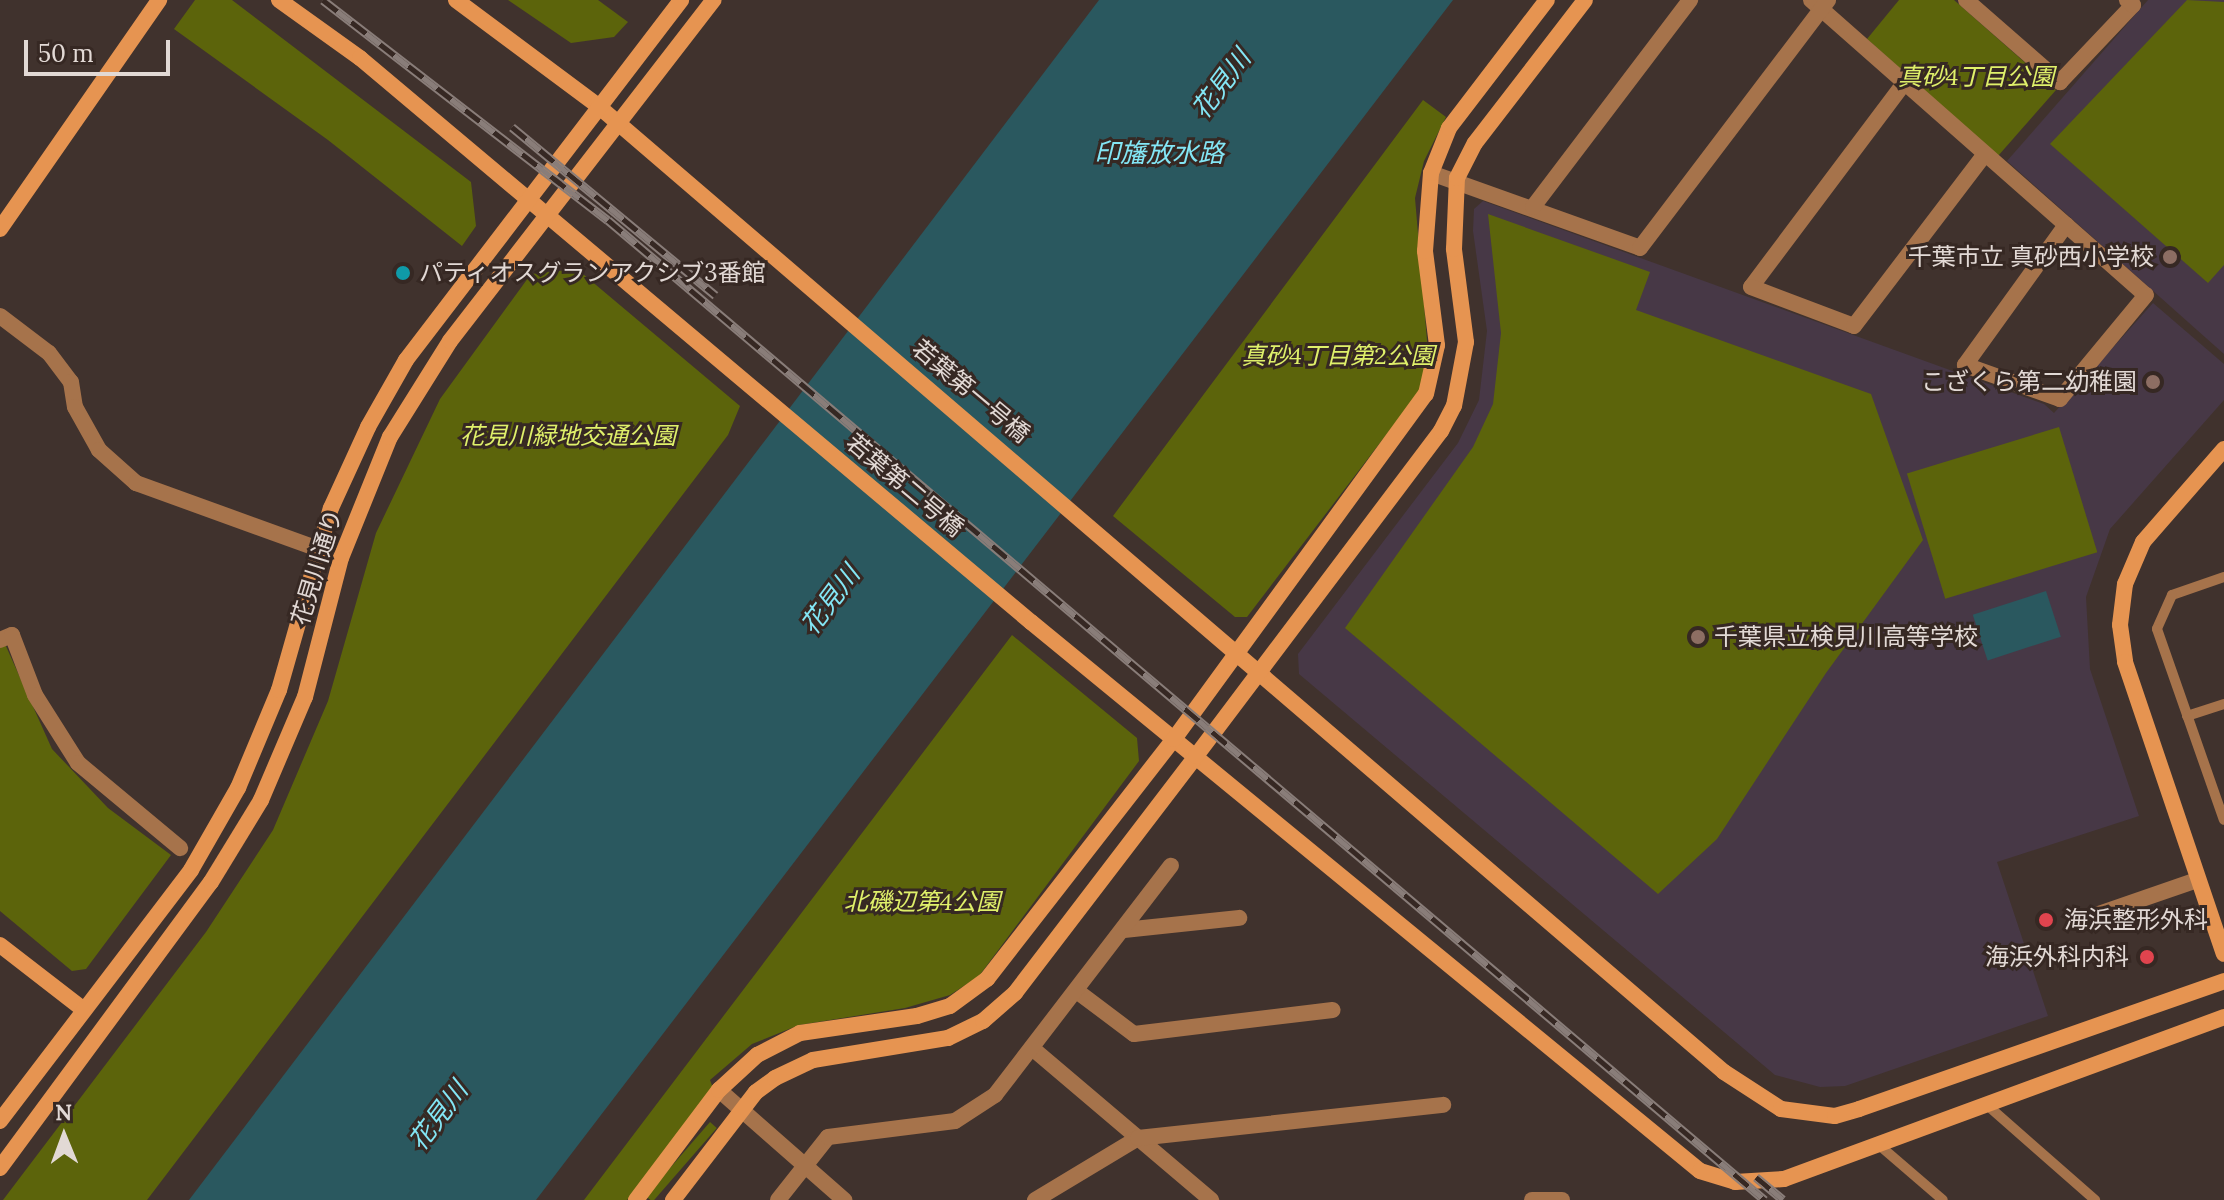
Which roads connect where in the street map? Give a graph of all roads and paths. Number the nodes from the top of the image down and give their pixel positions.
1 (159, 0) edge
2 (279, 0) edge
3 (456, 0) edge
4 (681, 0) edge
5 (714, 0) edge
6 (1547, 0) edge
7 (1585, 0) edge
8 (1690, 0) edge
9 (1966, 0) edge
10 (2127, 0) edge
11 (1820, 3) edge
12 (1905, 82) junction
13 (597, 105) junction
14 (617, 123) junction
15 (1985, 154) junction
16 (1431, 173) junction
17 (1457, 178) junction
18 (526, 197) junction
19 (1533, 207) junction
20 (545, 214) junction
21 (2066, 225) junction
22 (0, 229) edge
23 (0, 316) edge
24 (2224, 449) edge
25 (318, 549) junction
26 (2224, 577) edge
27 (0, 640) edge
28 (1236, 655) junction
29 (1257, 673) junction
30 (2224, 704) edge
31 (2187, 716) junction
32 (1174, 739) junction
33 (1196, 756) junction
34 (2224, 820) edge
35 (180, 848) dead end
36 (1171, 866) dead end
37 (2197, 880) junction
38 (1239, 918) dead end
39 (2084, 919) dead end
40 (1124, 930) junction
41 (0, 945) edge
42 (2224, 954) edge
43 (2224, 981) edge
44 (1078, 992) junction
45 (84, 1010) junction
46 (1333, 1010) dead end
47 (2224, 1017) edge
48 (1032, 1048) junction
49 (719, 1090) junction
50 (1443, 1105) dead end
51 (1987, 1105) junction
52 (741, 1110) junction
53 (0, 1121) edge
54 (1138, 1138) junction
55 (1879, 1145) junction
56 (804, 1165) junction
57 (0, 1168) edge
58 (636, 1200) edge
59 (673, 1200) edge
60 (778, 1200) edge
61 (844, 1200) edge
62 (1035, 1200) edge
63 (1211, 1200) edge
64 (1532, 1200) edge
65 (1562, 1200) edge
66 (1943, 1200) edge
67 (2095, 1200) edge

1 - 22 street
2 - 18 street, 若葉第二号橋
3 - 13 street, 若葉第一号橋
4 - 13 street, 花見川通り
5 - 14 street, 花見川通り
6 - 16 street
7 - 17 street
8 - 19 street
9 - 10 street
11 - 12 street
11 - 19 street
12 - 15 street
12 - 15 street
13 - 14 street, 若葉第一号橋
13 - 18 street, 花見川通り
14 - 20 street, 花見川通り
14 - 28 street, 若葉第一号橋
15 - 21 street
16 - 17 street
16 - 28 street
17 - 19 street
17 - 29 street
18 - 20 street, 若葉第二号橋
18 - 25 street, 花見川通り
20 - 32 street, 若葉第二号橋
20 - 57 street, 花見川通り
21 - 21 street
23 - 25 street
24 - 37 street
25 - 45 street, 花見川通り
26 - 31 lane
27 - 35 street
28 - 29 street, 若葉第一号橋
28 - 32 street
29 - 33 street
29 - 43 street, 若葉第一号橋
30 - 31 lane
31 - 34 lane
32 - 33 street, 若葉第二号橋
32 - 49 street
33 - 52 street
33 - 55 street, 若葉第二号橋
36 - 40 street
37 - 39 street
37 - 42 street
38 - 40 street
40 - 44 street
41 - 45 street
44 - 46 street
44 - 48 street
45 - 53 street, 花見川通り
47 - 51 street, 若葉第二号橋
48 - 54 street
48 - 56 street
49 - 52 street
49 - 58 street
50 - 54 street
51 - 55 street, 若葉第二号橋
51 - 67 lane
52 - 56 street
52 - 59 street
54 - 62 street
54 - 63 street
55 - 66 lane
56 - 60 street
56 - 61 street
64 - 65 street

